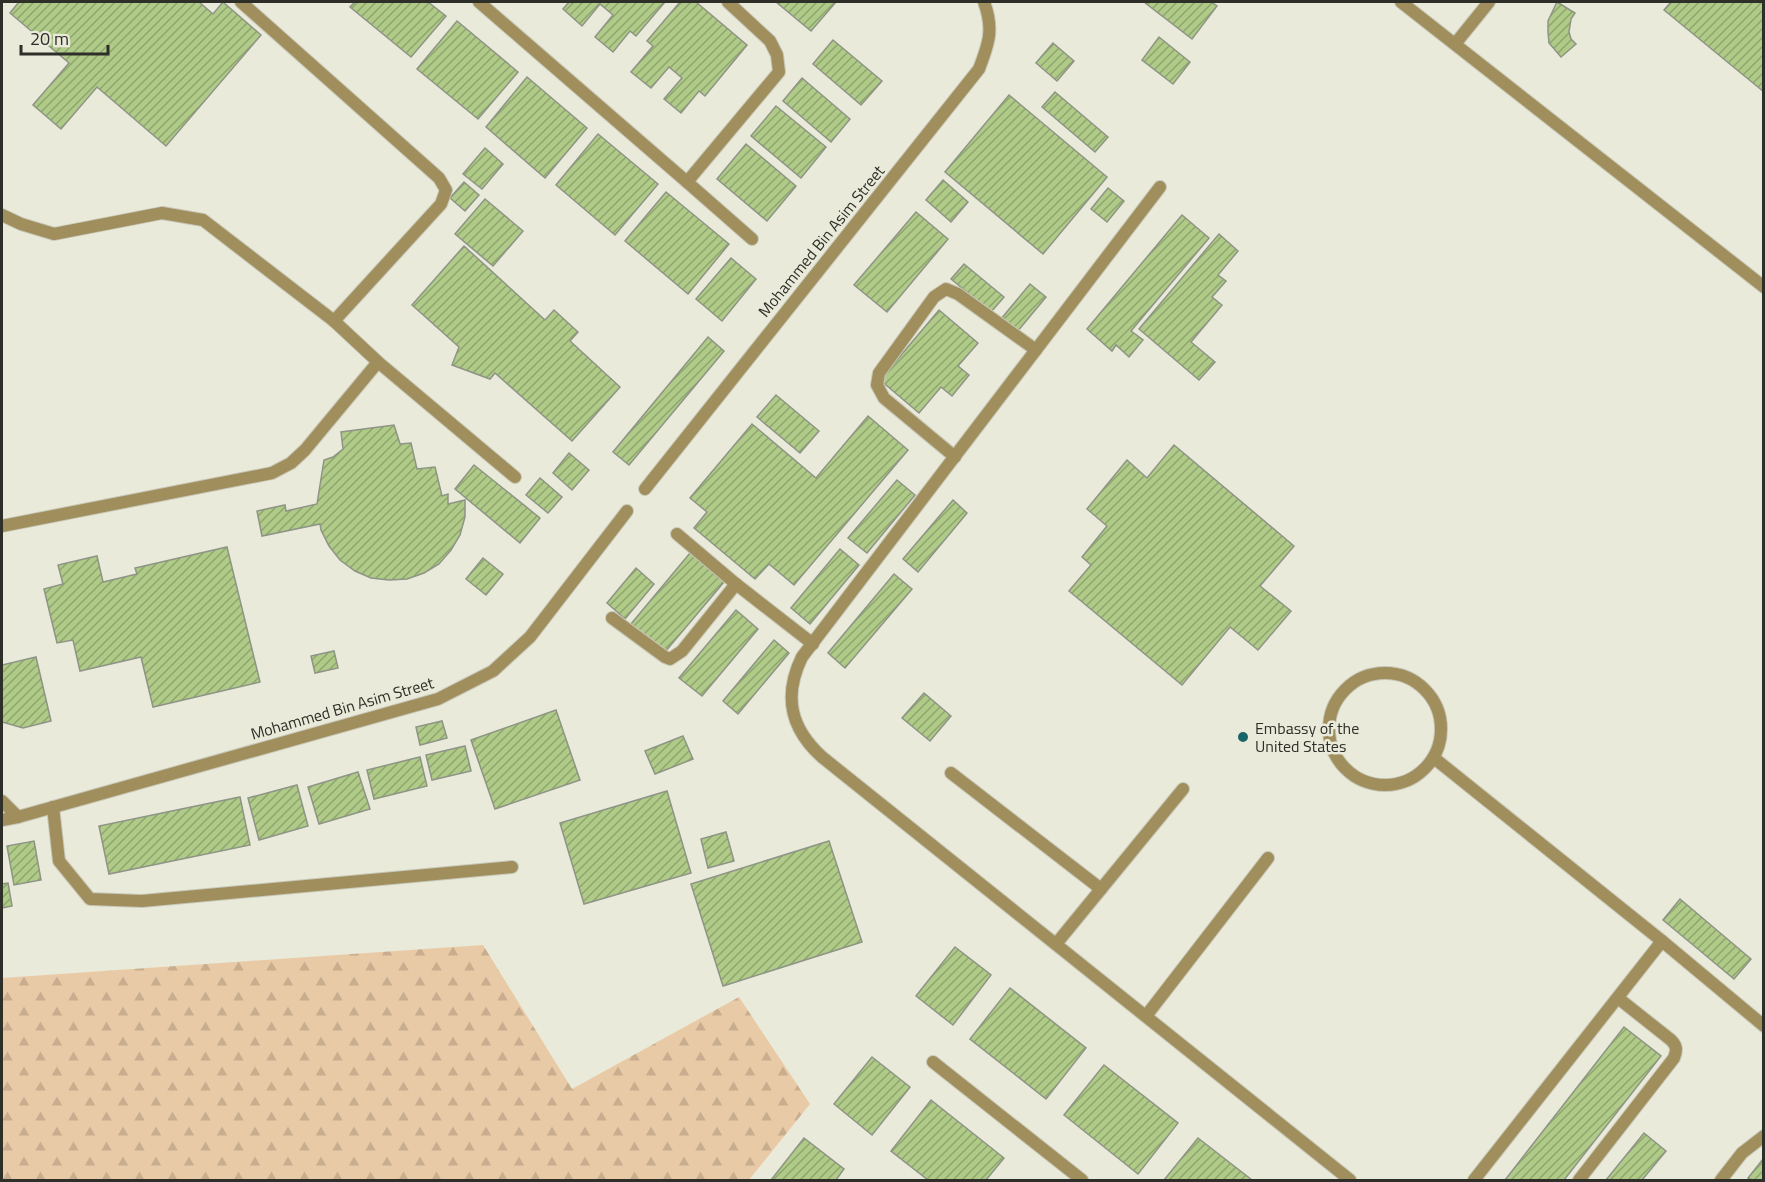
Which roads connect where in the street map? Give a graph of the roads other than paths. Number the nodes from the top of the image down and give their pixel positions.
1 (241, 2) edge
2 (479, 2) edge
3 (728, 2) edge
4 (984, 2) edge
5 (1401, 2) edge
6 (1489, 2) edge
7 (1455, 44) junction
8 (687, 182) junction
9 (1160, 188) dead end
10 (2, 214) edge
11 (752, 239) dead end
12 (1764, 287) edge
13 (334, 321) junction
14 (1036, 350) junction
15 (378, 362) junction
16 (955, 457) junction
17 (515, 477) dead end
18 (645, 489) dead end
19 (627, 511) dead end
20 (2, 526) edge
21 (677, 534) dead end
22 (736, 584) junction
23 (612, 618) dead end
24 (813, 644) junction
25 (1434, 758) junction
26 (951, 773) dead end
27 (1183, 789) dead end
28 (2, 801) edge
29 (52, 807) junction
30 (18, 817) junction
31 (2, 820) edge
32 (1268, 858) dead end
33 (512, 867) dead end
34 (1101, 889) junction
35 (1662, 941) junction
36 (1056, 944) junction
37 (1618, 998) junction
38 (1146, 1016) junction
39 (1764, 1026) edge
40 (933, 1062) dead end
41 (1764, 1136) edge
42 (1082, 1180) edge
43 (1350, 1180) edge
44 (1474, 1180) edge
45 (1579, 1180) edge
46 (1721, 1180) edge

1 - 13 street
2 - 8 street
3 - 8 street
4 - 18 street, Mohammed Bin Asim Street
5 - 7 street
6 - 7 street
7 - 12 street
8 - 11 street
9 - 14 street
10 - 13 street
13 - 15 street
14 - 16 street
14 - 16 street
15 - 17 street
15 - 20 street
16 - 24 street
19 - 29 street, Mohammed Bin Asim Street
21 - 22 street
22 - 23 street
22 - 24 street
24 - 36 street
25 - 25 street
25 - 35 street
26 - 34 street
27 - 34 street
28 - 30 street
29 - 30 street, Mohammed Bin Asim Street
29 - 33 street
30 - 31 street, Mohammed Bin Asim Street
32 - 38 street
34 - 36 street
35 - 37 street
35 - 39 street
36 - 38 street
37 - 44 street
37 - 45 street
38 - 43 street
40 - 42 street
41 - 46 street

